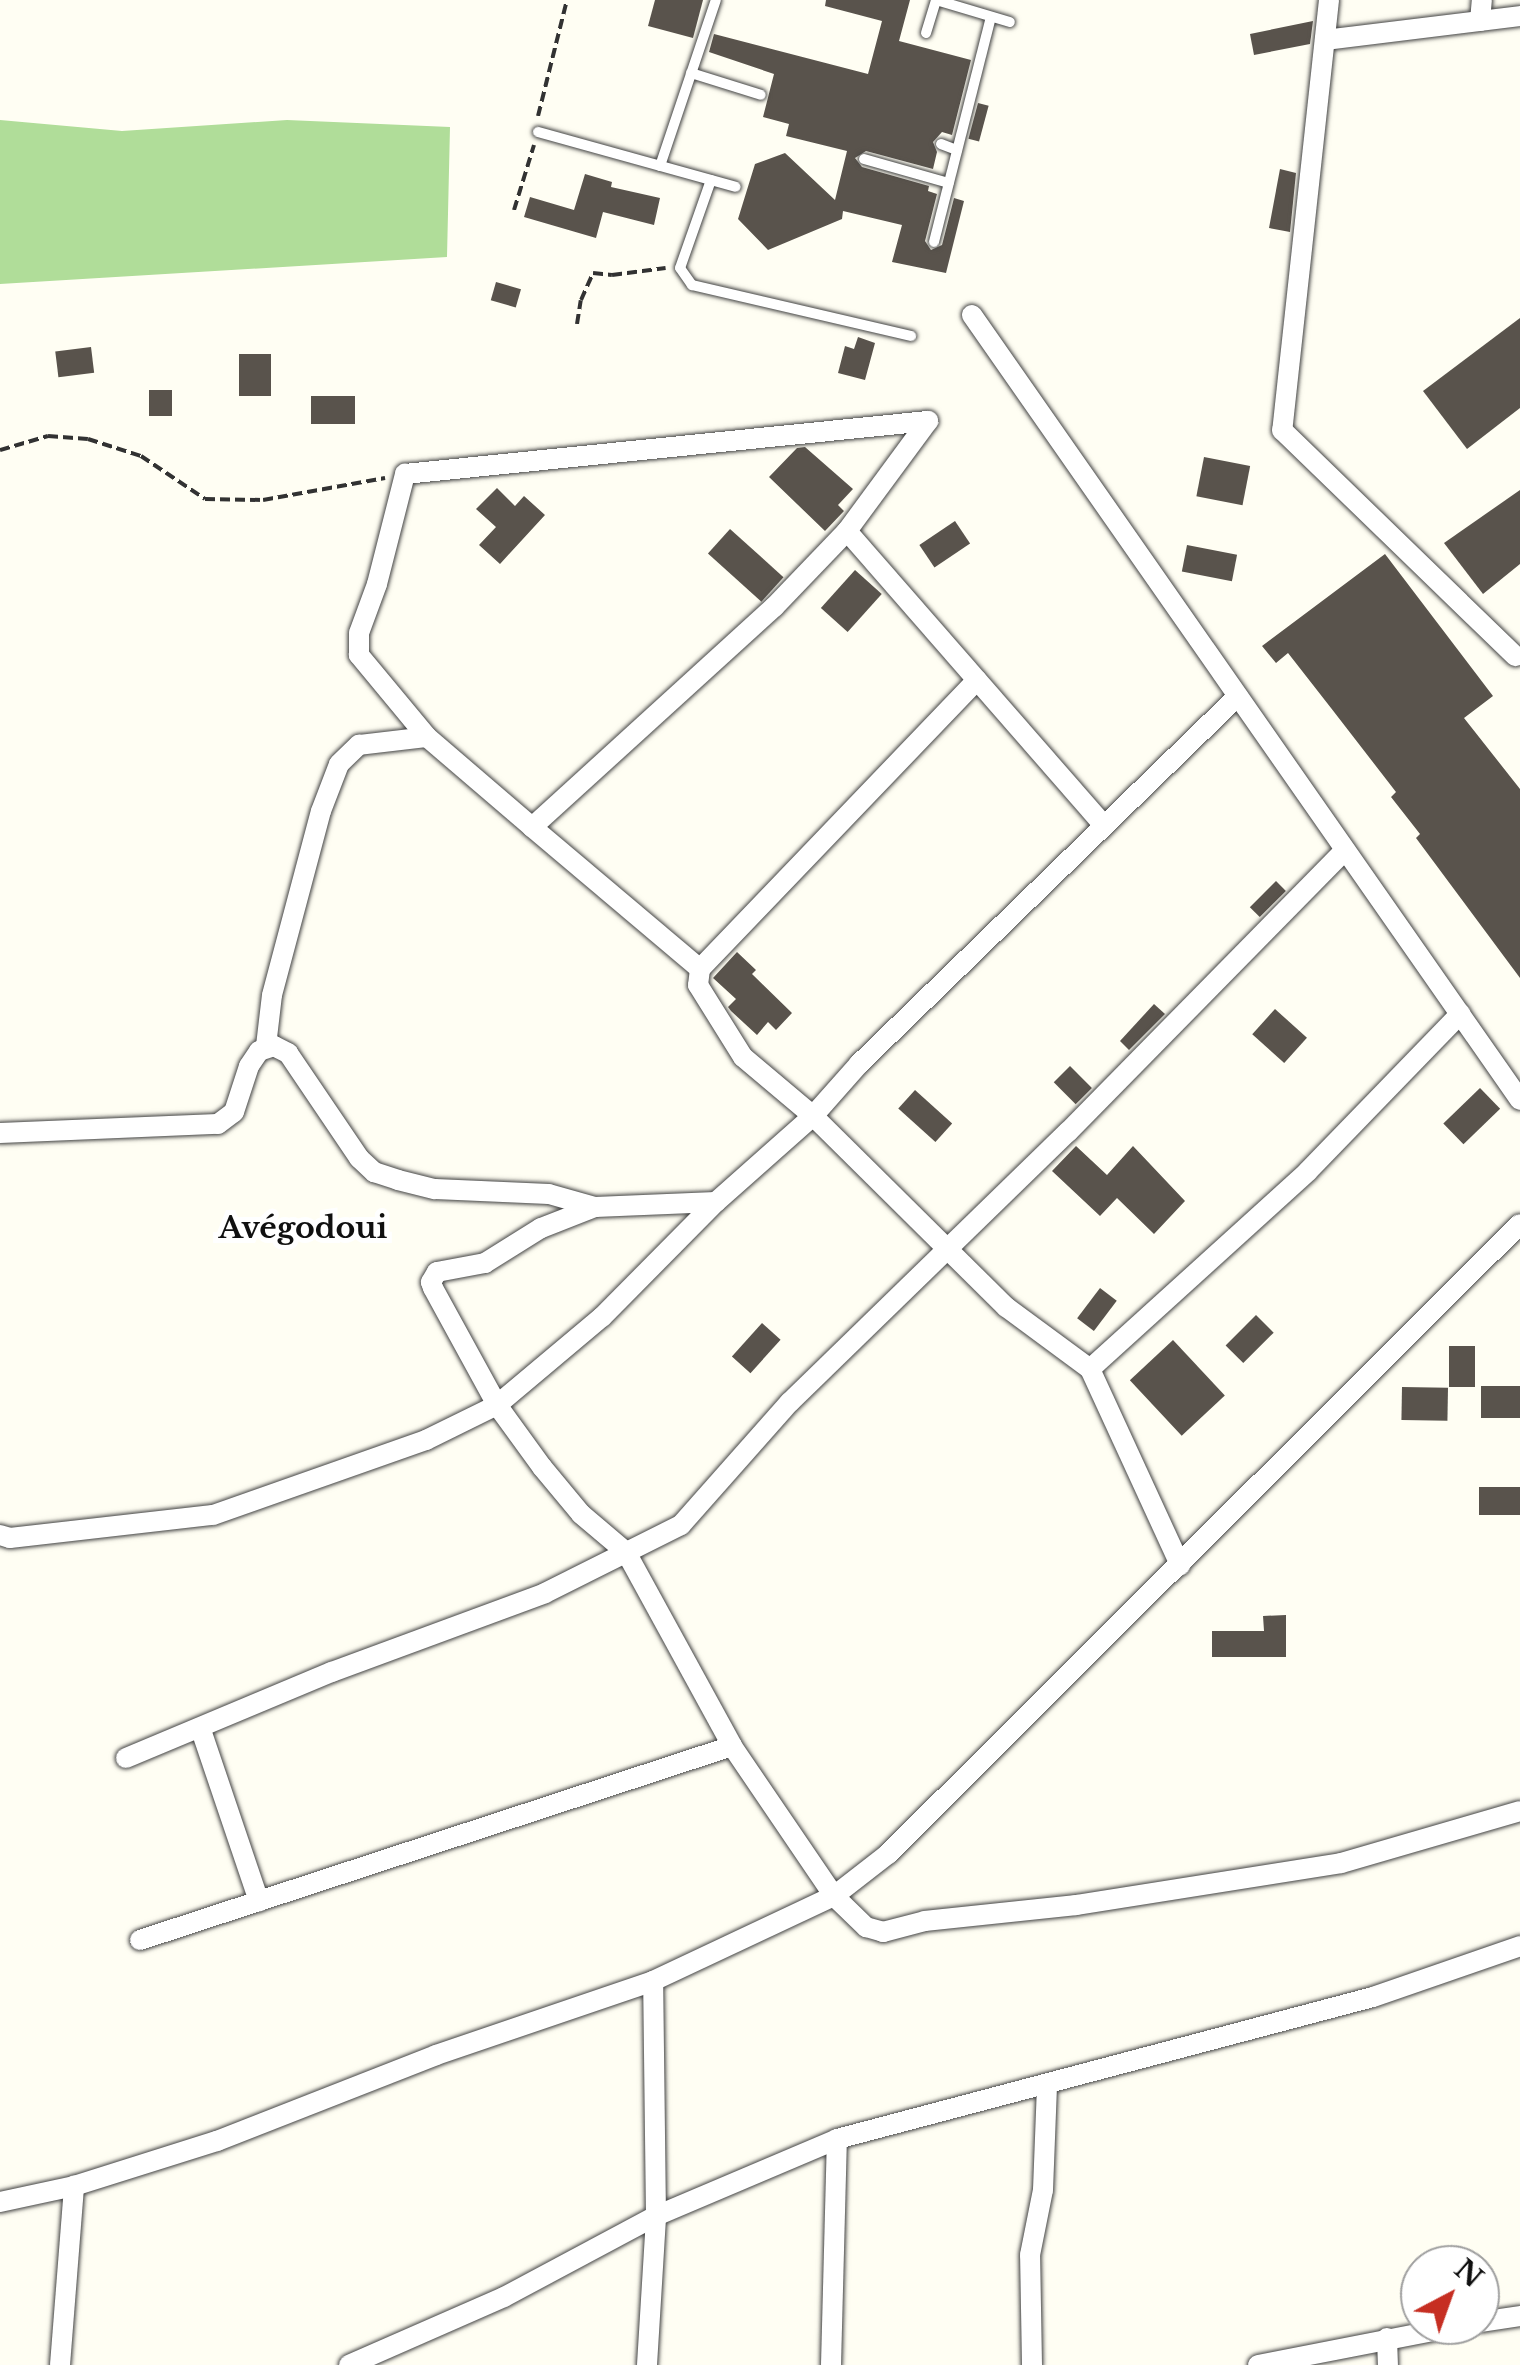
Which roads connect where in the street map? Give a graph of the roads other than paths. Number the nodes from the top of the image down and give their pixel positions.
1 (716, 0) edge
2 (1329, 0) edge
3 (1481, 10) edge
4 (1520, 16) edge
5 (991, 17) junction
6 (1010, 22) dead end
7 (926, 34) dead end
8 (1325, 40) junction
9 (691, 73) junction
10 (761, 95) dead end
11 (538, 132) road end
12 (942, 144) dead end
13 (957, 150) junction
14 (864, 159) dead end
15 (660, 166) junction
16 (710, 180) junction
17 (949, 183) junction
18 (736, 187) dead end
19 (934, 242) dead end
20 (972, 315) dead end
21 (910, 336) dead end
22 (846, 531) junction
23 (1515, 656) dead end
24 (977, 680) junction
25 (1238, 696) junction
26 (427, 736) junction
27 (1104, 826) junction
28 (532, 828) junction
29 (1345, 850) junction
30 (700, 969) junction
31 (1460, 1014) junction
32 (266, 1046) junction
33 (1520, 1100) edge
34 (813, 1116) junction
35 (0, 1133) edge
36 (716, 1202) junction
37 (595, 1207) junction
38 (1520, 1224) edge
39 (947, 1249) junction
40 (1090, 1369) junction
41 (498, 1404) junction
42 (0, 1535) edge
43 (626, 1552) junction
44 (1180, 1565) junction
45 (201, 1730) junction
46 (732, 1746) junction
47 (126, 1758) dead end
48 (1520, 1811) edge
49 (834, 1896) junction
50 (259, 1900) junction
51 (140, 1940) dead end
52 (1520, 1946) edge
53 (653, 1981) junction
54 (1048, 2084) junction
55 (837, 2139) junction
56 (74, 2186) junction
57 (0, 2202) edge
58 (656, 2216) junction
59 (1400, 2336) edge
60 (1387, 2338) junction
61 (60, 2365) edge
62 (350, 2365) edge
63 (647, 2365) edge
64 (831, 2365) edge
65 (1032, 2365) edge
66 (1258, 2365) edge
67 (1388, 2365) edge

1 - 9 lane
2 - 8 street
3 - 4 street
3 - 8 street
5 - 6 lane
5 - 7 lane
5 - 13 lane
8 - 23 street
9 - 10 lane
9 - 15 lane
11 - 15 lane
12 - 13 lane
13 - 17 lane
14 - 17 lane
15 - 16 lane
16 - 18 lane
16 - 21 lane
17 - 19 lane
20 - 25 street
22 - 24 street
22 - 26 street
22 - 28 street
24 - 27 street
24 - 30 street
25 - 27 street
25 - 29 street
26 - 28 street
26 - 32 street
27 - 34 street
28 - 30 street
29 - 31 street
29 - 39 street
30 - 34 street
31 - 33 street
31 - 40 street
32 - 35 street
32 - 37 street
34 - 36 street
34 - 39 street
36 - 37 street
36 - 41 street
37 - 41 street
38 - 44 street
39 - 40 street
39 - 43 street
40 - 44 street
41 - 42 street
41 - 43 street
43 - 45 street
43 - 46 street
44 - 49 street
45 - 47 street
45 - 50 street
46 - 49 street
46 - 50 street
48 - 49 street
49 - 53 street
50 - 51 street
52 - 54 street
53 - 56 street
53 - 58 street
54 - 55 street
54 - 65 street
55 - 58 street
55 - 64 street
56 - 57 street
56 - 61 street
58 - 62 street
58 - 63 street
59 - 60 street
60 - 66 street
60 - 67 street

